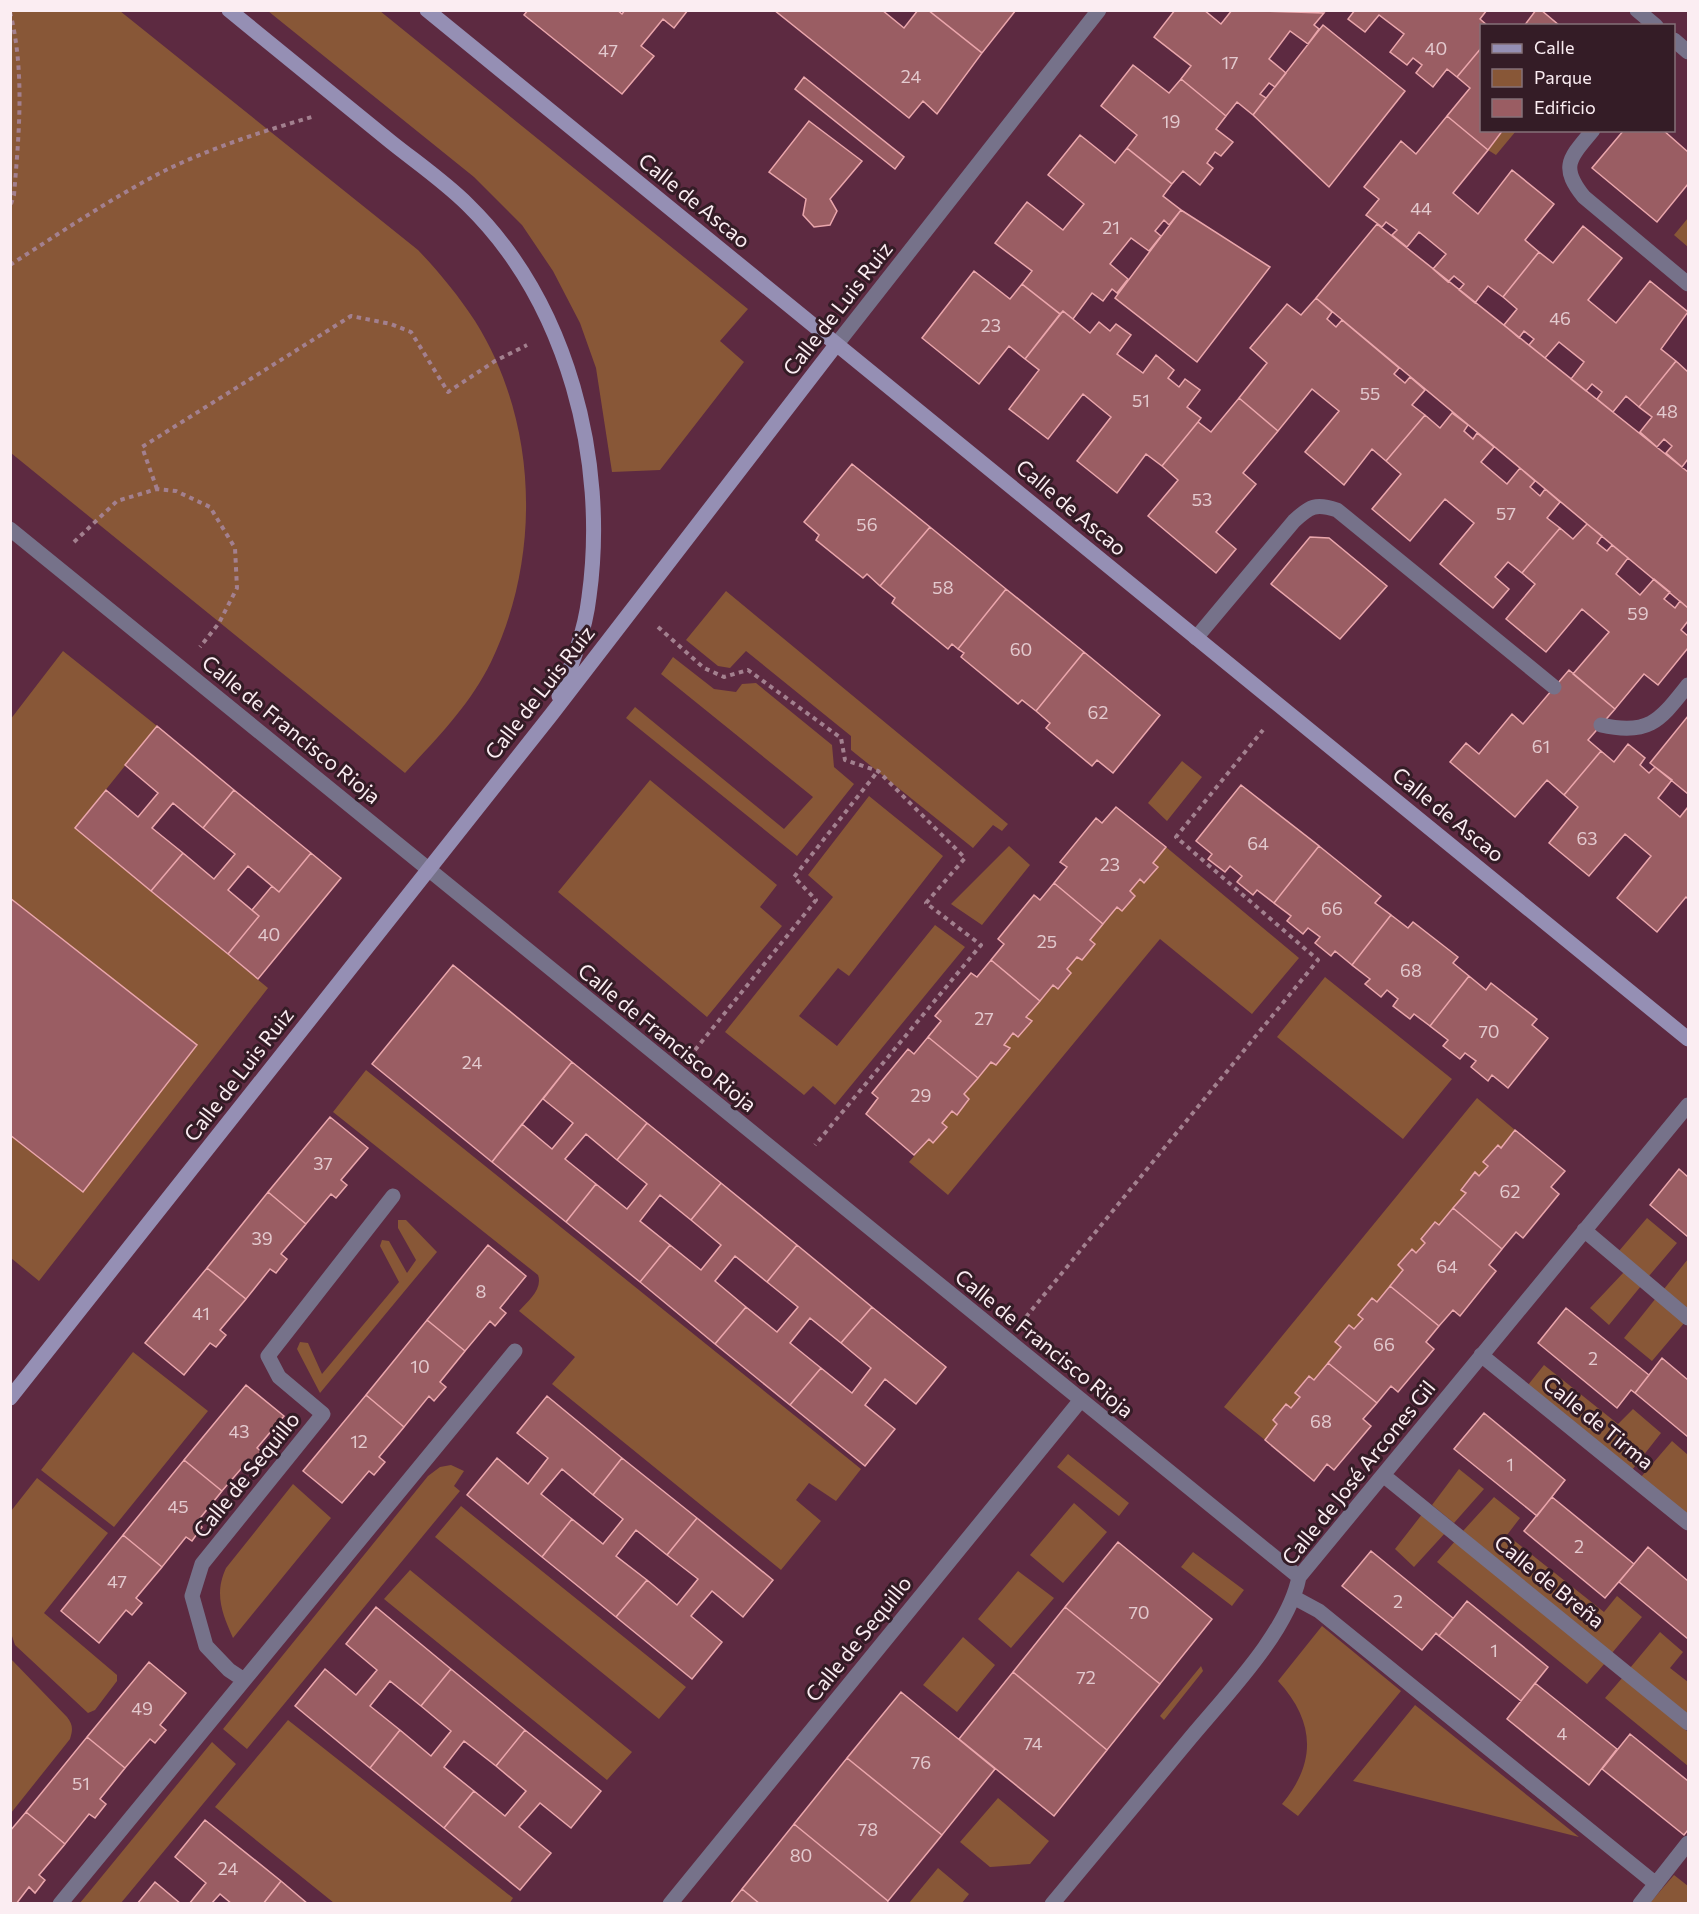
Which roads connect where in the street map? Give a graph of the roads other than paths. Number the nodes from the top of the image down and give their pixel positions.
1 (229, 10) edge
2 (427, 10) edge
3 (1099, 10) edge
4 (1637, 10) edge
5 (1654, 24) edge
6 (1675, 41) edge
7 (1689, 52) edge
8 (1591, 132) edge
9 (1689, 284) edge
10 (836, 345) junction
11 (10, 529) edge
12 (1196, 638) junction
13 (1689, 686) edge
14 (1554, 687) dead end
15 (551, 715) junction
16 (1601, 725) dead end
17 (429, 868) junction
18 (1689, 1039) edge
19 (1689, 1105) edge
20 (393, 1196) dead end
21 (1584, 1230) junction
22 (1689, 1318) edge
23 (515, 1351) dead end
24 (1481, 1355) junction
25 (10, 1398) edge
26 (1080, 1401) junction
27 (1383, 1475) junction
28 (1689, 1523) edge
29 (1299, 1577) junction
30 (1295, 1598) junction
31 (244, 1680) junction
32 (1689, 1723) edge
33 (1689, 1843) edge
34 (1656, 1884) junction
35 (60, 1904) edge
36 (670, 1904) edge
37 (1052, 1904) edge
38 (1640, 1904) edge

1 - 15 street
2 - 10 street, Calle de Ascao
3 - 10 street, Calle de Luis Ruiz
4 - 5 street
6 - 7 street
8 - 9 street
10 - 12 street, Calle de Ascao
10 - 15 street, Calle de Luis Ruiz
11 - 17 street, Calle de Francisco Rioja
12 - 14 street
12 - 18 street, Calle de Ascao
13 - 16 street
15 - 17 street, Calle de Luis Ruiz
17 - 25 street, Calle de Luis Ruiz
17 - 26 street, Calle de Francisco Rioja
19 - 21 street, Calle de José Arcones Gil
20 - 31 street, Calle de Sequillo
21 - 22 street
21 - 24 street, Calle de José Arcones Gil
23 - 31 street
24 - 27 street, Calle de José Arcones Gil
24 - 28 street, Calle de Tirma
26 - 29 street, Calle de Francisco Rioja
26 - 36 street, Calle de Sequillo
27 - 29 street, Calle de José Arcones Gil
27 - 32 street, Calle de Breña
29 - 30 street, Calle de José Arcones Gil
30 - 34 street
30 - 37 street, Calle de José Arcones Gil
31 - 35 street
33 - 34 street
34 - 38 street

